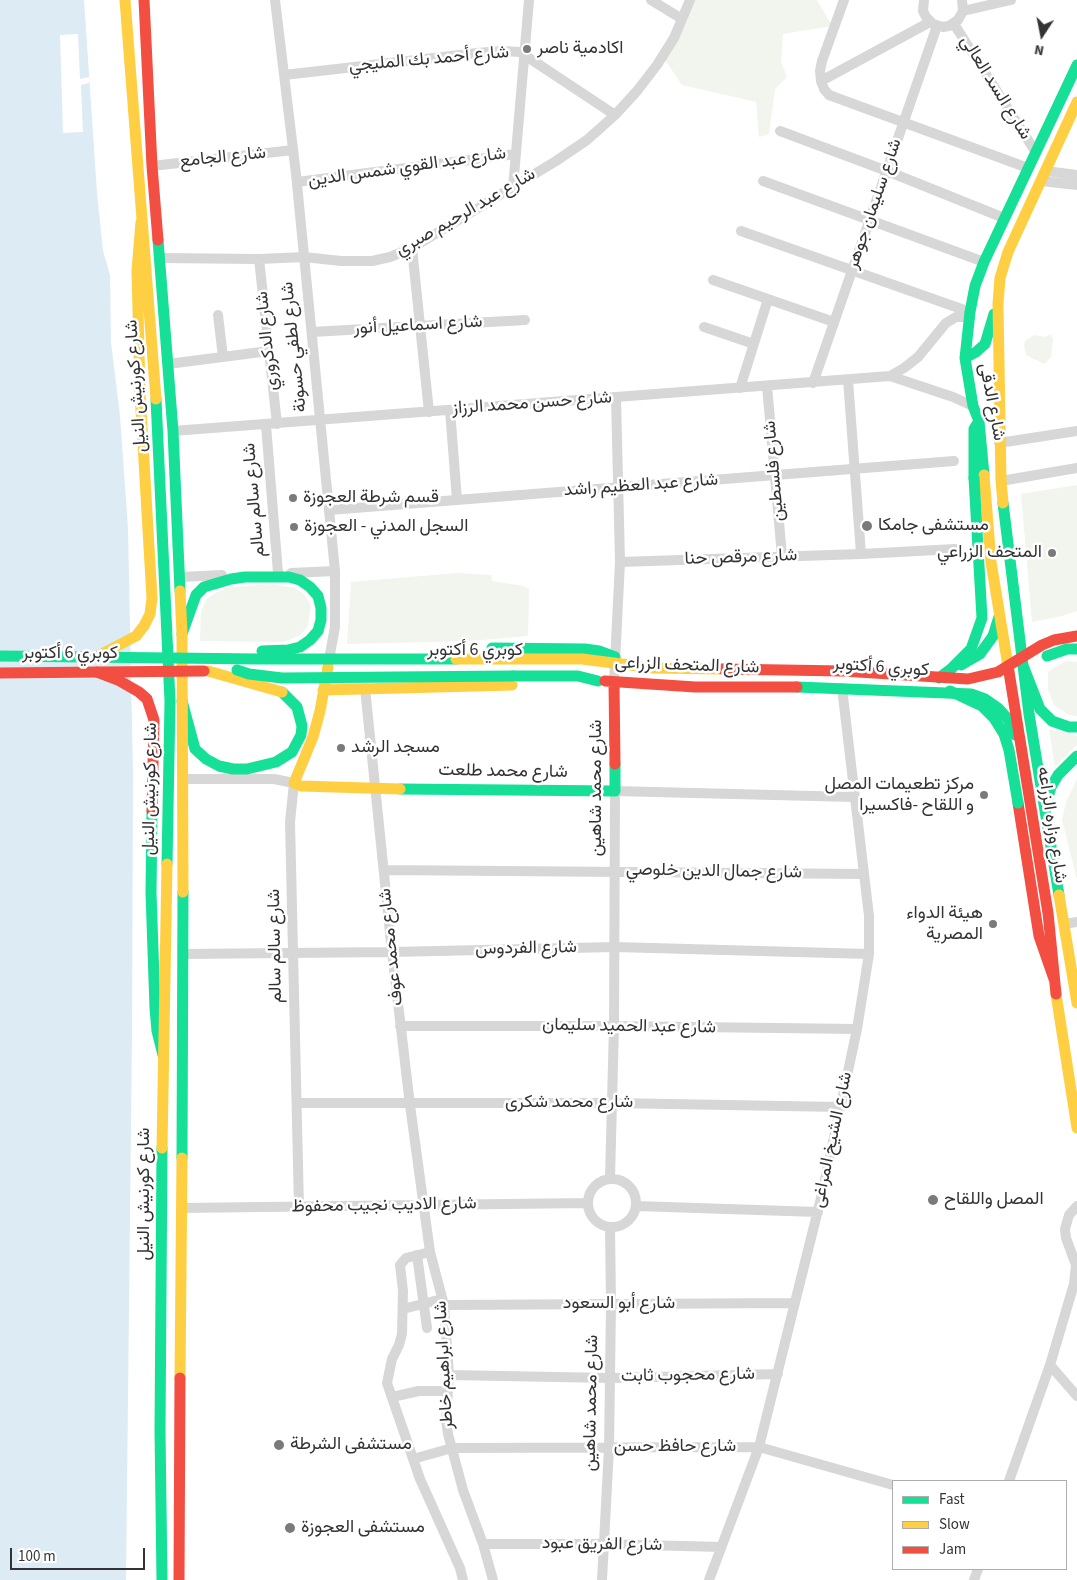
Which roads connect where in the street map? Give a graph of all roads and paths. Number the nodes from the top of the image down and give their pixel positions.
1 (125, 0) edge
2 (144, 0) edge
3 (275, 0) edge
4 (530, 0) edge
5 (651, 0) edge
6 (690, 0) edge
7 (844, 0) edge
8 (924, 0) edge
9 (962, 0) edge
10 (1011, 0) edge
11 (963, 11) junction
12 (682, 19) junction
13 (934, 24) junction
14 (954, 24) junction
15 (524, 55) junction
16 (1077, 65) edge
17 (284, 75) junction
18 (821, 81) junction
19 (1077, 102) edge
20 (615, 114) junction
21 (904, 122) junction
22 (780, 131) dead end
23 (293, 150) junction
24 (1036, 152) junction
25 (516, 154) junction
26 (152, 166) junction
27 (1028, 168) junction
28 (887, 170) junction
29 (1077, 174) edge
30 (1044, 176) junction
31 (763, 181) dead end
32 (297, 182) junction
33 (1077, 185) edge
34 (513, 188) junction
35 (1004, 218) junction
36 (869, 220) junction
37 (141, 222) junction
38 (740, 231) dead end
39 (412, 248) junction
40 (304, 257) junction
41 (160, 258) junction
42 (259, 259) junction
43 (984, 262) junction
44 (852, 270) junction
45 (713, 280) dead end
46 (768, 299) junction
47 (998, 304) junction
48 (970, 314) junction
49 (218, 315) dead end
50 (525, 320) dead end
51 (834, 322) junction
52 (421, 326) junction
53 (704, 327) dead end
54 (312, 332) junction
55 (754, 344) junction
56 (269, 351) junction
57 (222, 357) junction
58 (965, 358) junction
59 (168, 364) junction
60 (890, 376) junction
61 (848, 380) junction
62 (812, 383) junction
63 (767, 386) junction
64 (740, 388) junction
65 (616, 398) junction
66 (972, 406) junction
67 (450, 410) junction
68 (429, 412) junction
69 (320, 420) junction
70 (979, 422) junction
71 (271, 424) junction
72 (173, 431) junction
73 (1077, 432) edge
74 (999, 443) junction
75 (954, 461) dead end
76 (1077, 468) edge
77 (856, 470) junction
78 (776, 476) junction
79 (1001, 481) junction
80 (617, 488) junction
81 (457, 500) junction
82 (329, 510) junction
83 (955, 549) dead end
84 (861, 554) junction
85 (782, 556) junction
86 (620, 562) junction
87 (335, 571) junction
88 (283, 575) junction
89 (181, 577) junction
90 (999, 617) junction
91 (182, 634) junction
92 (1077, 636) edge
93 (1077, 649) edge
94 (0, 650) edge
95 (330, 654) junction
96 (0, 656) edge
97 (14, 656) junction
98 (98, 656) junction
99 (615, 657) junction
100 (207, 658) junction
101 (258, 659) junction
102 (1022, 663) junction
103 (237, 670) junction
104 (208, 671) junction
105 (927, 671) junction
106 (96, 672) junction
107 (1, 673) edge
108 (939, 678) junction
109 (598, 681) junction
110 (614, 682) junction
111 (365, 688) junction
112 (842, 688) junction
113 (323, 690) junction
114 (950, 691) junction
115 (923, 692) junction
116 (182, 701) junction
117 (1077, 727) edge
118 (1022, 749) junction
119 (1077, 756) edge
120 (183, 778) junction
121 (294, 783) junction
122 (376, 789) junction
123 (615, 791) junction
124 (854, 797) junction
125 (1044, 808) junction
126 (384, 870) junction
127 (615, 871) junction
128 (864, 874) junction
129 (1077, 922) edge
130 (1064, 924) junction
131 (615, 947) junction
132 (392, 952) junction
133 (294, 953) junction
134 (183, 954) junction
135 (869, 954) junction
136 (1054, 979) junction
137 (1077, 1003) edge
138 (400, 1026) junction
139 (614, 1026) junction
140 (857, 1030) junction
141 (163, 1055) junction
142 (297, 1103) junction
143 (613, 1103) junction
144 (410, 1104) junction
145 (840, 1107) junction
146 (1077, 1128) edge
147 (610, 1178) junction
148 (587, 1203) junction
149 (424, 1206) junction
150 (636, 1206) junction
151 (1077, 1206) edge
152 (181, 1208) junction
153 (299, 1208) junction
154 (818, 1212) junction
155 (610, 1227) junction
156 (430, 1252) junction
157 (417, 1255) junction
158 (443, 1302) junction
159 (795, 1303) junction
160 (424, 1304) junction
161 (611, 1304) junction
162 (403, 1309) junction
163 (428, 1328) dead end
164 (1050, 1364) junction
165 (778, 1374) junction
166 (449, 1375) junction
167 (610, 1378) junction
168 (448, 1391) junction
169 (1077, 1396) edge
170 (392, 1397) junction
171 (160, 1431) junction
172 (181, 1438) junction
173 (759, 1447) junction
174 (452, 1448) junction
175 (609, 1448) junction
176 (181, 1458) junction
177 (413, 1460) junction
178 (160, 1466) junction
179 (1008, 1480) edge
180 (892, 1485) edge
181 (483, 1544) junction
182 (604, 1544) junction
183 (721, 1547) junction
184 (162, 1580) edge
185 (179, 1580) edge
186 (464, 1580) edge
187 (493, 1580) edge
188 (602, 1580) edge
189 (709, 1580) edge

1 - 37 main road, شارع كورنيش النيل
2 - 26 main road, شارع كورنيش النيل
3 - 17 street, شارع لطفي حسونة
4 - 15 street
5 - 12 street
6 - 12 street, شارع عبد الرحيم صبري
7 - 18 street
8 - 13 street
9 - 11 street
10 - 11 street
11 - 14 street
12 - 20 street, شارع عبد الرحيم صبري
13 - 14 street
13 - 18 street
13 - 21 street, شارع سليمان جوهر
14 - 24 street, شارع السد العالي
15 - 17 street, شارع أحمد بك المليجي
15 - 20 street, شارع أحمد بك المليجي
15 - 25 street
16 - 24 main road, شارع الدقى
17 - 23 street, شارع لطفي حسونة
18 - 21 street
19 - 30 main road, شارع الدقى
20 - 34 street, شارع عبد الرحيم صبري
21 - 27 street
21 - 28 street, شارع سليمان جوهر
22 - 28 street
23 - 26 street, شارع الجامع
23 - 32 street, شارع لطفي حسونة
24 - 27 main road, شارع الدقى
25 - 32 street, شارع عبد القوي شمس الدين
25 - 34 street
26 - 41 main road, شارع كورنيش النيل
27 - 35 main road, شارع الدقى
28 - 35 street
28 - 36 street, شارع سليمان جوهر
29 - 30 street
30 - 33 street
30 - 47 main road, شارع الدقى
31 - 36 street
32 - 40 street, شارع لطفي حسونة
34 - 39 street, شارع عبد الرحيم صبري
35 - 43 main road, شارع الدقى
36 - 43 street
36 - 44 street, شارع سليمان جوهر
37 - 98 main road
37 - 141 main road, شارع كورنيش النيل
38 - 44 street
39 - 40 street, شارع عبد الرحيم صبري
39 - 52 street
40 - 42 street, شارع عبد الرحيم صبري
40 - 54 street, شارع لطفي حسونة
41 - 42 street, شارع عبد الرحيم صبري
41 - 59 main road, شارع كورنيش النيل
42 - 56 street, شارع الدكروري
43 - 48 main road, شارع الدقى
44 - 48 street
44 - 51 street, شارع سليمان جوهر
45 - 46 street
46 - 51 street
46 - 55 street
47 - 58 main road
47 - 74 main road, شارع الدقى
48 - 58 main road, شارع الدقى
48 - 60 street, شارع حسن محمد الرزاز
49 - 57 street
50 - 52 street, شارع اسماعيل أنور
51 - 62 street, شارع سليمان جوهر
52 - 54 street, شارع اسماعيل أنور
52 - 68 street
53 - 55 street
54 - 69 street, شارع لطفي حسونة
55 - 64 street
56 - 57 street
56 - 71 street, شارع الدكروري
57 - 59 street
58 - 66 main road, شارع الدقى
59 - 72 main road, شارع كورنيش النيل
60 - 61 street, شارع حسن محمد الرزاز
60 - 66 street, شارع حسن محمد الرزاز
61 - 62 street, شارع حسن محمد الرزاز
61 - 77 street
62 - 63 street, شارع حسن محمد الرزاز
63 - 64 street, شارع حسن محمد الرزاز
63 - 78 street, شارع فلسطين
64 - 65 street, شارع حسن محمد الرزاز
65 - 67 street, شارع حسن محمد الرزاز
65 - 80 street, شارع محمد شاهين
66 - 70 main road, شارع الدقى
67 - 68 street, شارع حسن محمد الرزاز
67 - 81 street
68 - 69 street, شارع حسن محمد الرزاز
69 - 71 street, شارع حسن محمد الرزاز
69 - 82 street, شارع لطفي حسونة
70 - 90 main road, شارع الدقى
70 - 108 main road, bridge
71 - 72 street, شارع حسن محمد الرزاز
71 - 88 street, شارع سالم سالم
72 - 89 main road, شارع كورنيش النيل
73 - 74 street
74 - 79 main road, شارع الدقى
75 - 77 street, شارع عبد العظيم راشد
76 - 79 street
77 - 78 street, شارع عبد العظيم راشد
77 - 84 street
78 - 80 street, شارع عبد العظيم راشد
78 - 85 street, شارع فلسطين
79 - 102 main road, شارع الدقى
80 - 81 street, شارع عبد العظيم راشد
80 - 86 street, شارع محمد شاهين
81 - 82 street, شارع عبد العظيم راشد
82 - 87 street, شارع لطفي حسونة
83 - 84 street, شارع مرقص حنا
84 - 85 street, شارع مرقص حنا
85 - 86 street, شارع مرقص حنا
86 - 99 street, شارع محمد شاهين
87 - 88 street
87 - 95 street, شارع لطفي حسونة
88 - 89 street
88 - 91 main road
88 - 100 main road, bridge
89 - 91 main road, شارع كورنيش النيل
90 - 105 main road, شارع المتحف الزراعى
90 - 118 main road, شارع وزاره الزراعه
91 - 116 main road, شارع كورنيش النيل
92 - 108 main road, كوبري 6 أكتوبر, bridge
93 - 114 main road, bridge
94 - 97 main road, bridge
95 - 99 main road, شارع المتحف الزراعى
95 - 113 main road, شارع لطفي حسونة
96 - 97 main road, كوبري 6 أكتوبر, bridge
97 - 98 main road, كوبري 6 أكتوبر, bridge
98 - 100 main road, كوبري 6 أكتوبر, bridge
99 - 101 main road, bridge
99 - 105 main road, شارع المتحف الزراعى
99 - 110 street, شارع محمد شاهين
100 - 101 main road, كوبري 6 أكتوبر, bridge
101 - 108 main road, كوبري 6 أكتوبر, bridge
102 - 117 main road
102 - 125 main road, شارع وزاره الزراعه
103 - 104 main road, كوبري 6 أكتوبر
103 - 109 main road, bridge
103 - 114 main road, كوبري 6 أكتوبر, bridge
104 - 106 main road, كوبري 6 أكتوبر, bridge
104 - 116 main road
105 - 115 main road
106 - 107 main road, كوبري 6 أكتوبر, bridge
106 - 141 main road
109 - 110 main road, شارع المتحف الزراعى
109 - 111 main road, شارع المتحف الزراعى
110 - 112 main road, شارع المتحف الزراعى
110 - 123 main road, شارع محمد شاهين
111 - 113 main road, شارع المتحف الزراعى
111 - 122 street, شارع محمد عوف
112 - 115 main road, شارع المتحف الزراعى
112 - 124 street, شارع الشيخ المراغى
113 - 121 main road, شارع سالم سالم
114 - 136 main road, bridge
115 - 118 main road, شارع المتحف الزراعى
116 - 120 main road, شارع كورنيش النيل
118 - 136 main road, شارع وزاره الزراعه
119 - 125 main road
120 - 121 street, شارع محمد طلعت
120 - 134 main road, شارع كورنيش النيل
121 - 122 main road, شارع محمد طلعت
121 - 133 street, شارع سالم سالم
122 - 123 main road, شارع محمد طلعت
122 - 126 street, شارع محمد عوف
123 - 124 street, شارع محمد طلعت
123 - 127 street, شارع محمد شاهين
124 - 128 street, شارع الشيخ المراغى
125 - 130 main road, شارع وزاره الزراعه
126 - 127 street, شارع جمال الدين خلوصي
126 - 132 street, شارع محمد عوف
127 - 128 street, شارع جمال الدين خلوصي
127 - 131 street, شارع محمد شاهين
128 - 135 street, شارع الشيخ المراغى
129 - 130 street
130 - 137 main road, شارع وزاره الزراعه
131 - 132 street, شارع الفردوس
131 - 135 street, شارع الفردوس
131 - 139 street, شارع محمد شاهين
132 - 133 street, شارع الفردوس
132 - 138 street, شارع محمد عوف
133 - 134 street, شارع الفردوس
133 - 142 street, شارع سالم سالم
134 - 152 main road, شارع كورنيش النيل
135 - 140 street, شارع الشيخ المراغى
136 - 146 main road, شارع وزاره الزراعه
138 - 139 street, شارع عبد الحميد سليمان
138 - 144 street, شارع محمد عوف
139 - 140 street, شارع عبد الحميد سليمان
139 - 143 street, شارع محمد شاهين
140 - 145 street, شارع الشيخ المراغى
141 - 171 main road, شارع كورنيش النيل
142 - 144 street, شارع محمد شكرى
142 - 153 street, شارع سالم سالم
143 - 144 street, شارع محمد شكرى
143 - 145 street, شارع محمد شكرى
143 - 147 street, شارع محمد شاهين
144 - 149 street, شارع محمد عوف
145 - 154 street, شارع الشيخ المراغى
147 - 148 street
147 - 150 street
148 - 149 street, شارع الاديب نجيب محفوظ
148 - 155 street
149 - 153 street, شارع الاديب نجيب محفوظ
149 - 156 street, شارع ابراهيم خاطر
150 - 154 street
150 - 155 street
151 - 164 street
152 - 153 street, شارع الاديب نجيب محفوظ
152 - 172 main road, شارع كورنيش النيل
154 - 159 street, شارع الشيخ المراغى
155 - 161 street, شارع محمد شاهين
156 - 157 street
156 - 158 street, شارع ابراهيم خاطر
157 - 160 street
157 - 162 street
158 - 160 street, شارع أبو السعود
158 - 161 street, شارع أبو السعود
158 - 166 street, شارع ابراهيم خاطر
159 - 161 street, شارع أبو السعود
159 - 165 street, شارع الشيخ المراغى
160 - 162 street, شارع أبو السعود
160 - 163 street
161 - 167 street, شارع محمد شاهين
162 - 170 street
164 - 169 street
164 - 179 street
165 - 167 street, شارع محجوب ثابت
165 - 173 street, شارع الشيخ المراغى
166 - 167 street, شارع محجوب ثابت
166 - 168 street, شارع ابراهيم خاطر
167 - 175 street, شارع محمد شاهين
168 - 170 street
168 - 174 street, شارع ابراهيم خاطر
170 - 177 street
171 - 172 main road
171 - 178 main road, شارع كورنيش النيل
172 - 176 main road, شارع كورنيش النيل
173 - 175 street, شارع حافظ حسن
173 - 180 street, شارع حافظ حسن
173 - 183 street, شارع الشيخ المراغى
174 - 175 street, شارع حافظ حسن
174 - 177 street, شارع حافظ حسن
174 - 181 street, شارع ابراهيم خاطر
175 - 182 street, شارع محمد شاهين
176 - 178 main road
176 - 185 main road, شارع كورنيش النيل
177 - 186 street
178 - 184 main road, شارع كورنيش النيل
181 - 182 street, شارع الفريق عبود
181 - 187 street, شارع ابراهيم خاطر
182 - 183 street, شارع الفريق عبود
182 - 188 street, شارع محمد شاهين
183 - 189 street, شارع الشيخ المراغى

